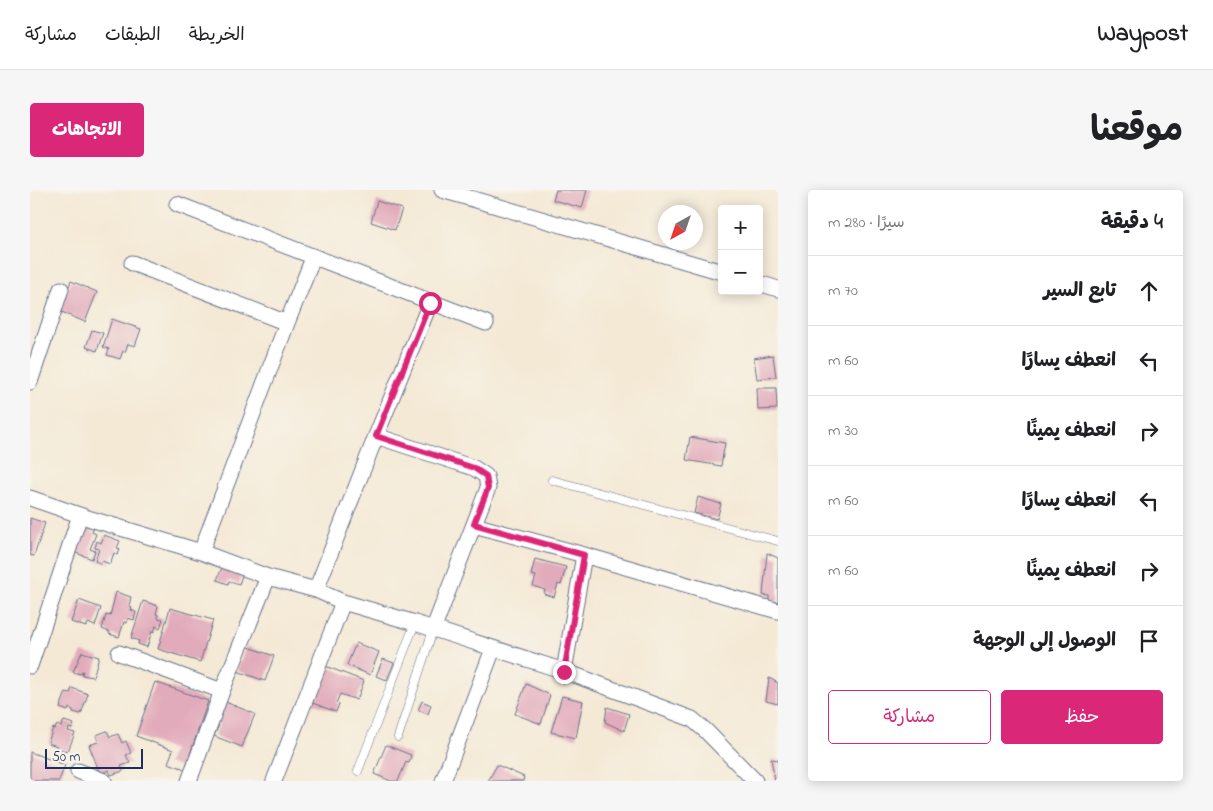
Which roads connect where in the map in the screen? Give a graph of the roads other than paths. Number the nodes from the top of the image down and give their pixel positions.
1 (442, 190) edge
2 (177, 204) dead end
3 (313, 258) junction
4 (132, 263) dead end
5 (718, 271) edge
6 (763, 284) edge
7 (61, 289) dead end
8 (778, 289) edge
9 (430, 303) junction
10 (287, 324) junction
11 (486, 324) dead end
12 (30, 382) edge
13 (376, 436) junction
14 (552, 480) dead end
15 (30, 498) edge
16 (80, 515) junction
17 (474, 524) junction
18 (778, 541) edge
19 (202, 552) junction
20 (584, 555) junction
21 (268, 577) junction
22 (316, 590) junction
23 (343, 602) junction
24 (778, 610) edge
25 (415, 623) junction
26 (433, 630) junction
27 (493, 649) junction
28 (118, 653) dead end
29 (30, 666) edge
30 (564, 672) junction
31 (222, 691) junction
32 (398, 737) dead end
33 (78, 771) dead end
34 (358, 771) dead end
35 (104, 781) edge
36 (189, 781) edge
37 (274, 781) edge
38 (443, 781) edge
39 (755, 781) edge

1 - 5 street
2 - 3 street
3 - 9 street
3 - 10 street
4 - 10 street
6 - 8 street
7 - 12 street
9 - 11 street
9 - 13 street
10 - 19 street
13 - 17 street
13 - 22 street
14 - 18 lane
15 - 16 street
16 - 19 street
16 - 29 street
17 - 20 street
17 - 26 street
19 - 21 street
20 - 24 street
20 - 30 street
21 - 22 street
21 - 31 street
22 - 23 street
23 - 25 street
23 - 37 street
25 - 26 street
25 - 34 lane
26 - 27 street
26 - 32 lane
27 - 30 street
27 - 38 street
28 - 31 street
30 - 39 street
31 - 36 street
33 - 35 street

